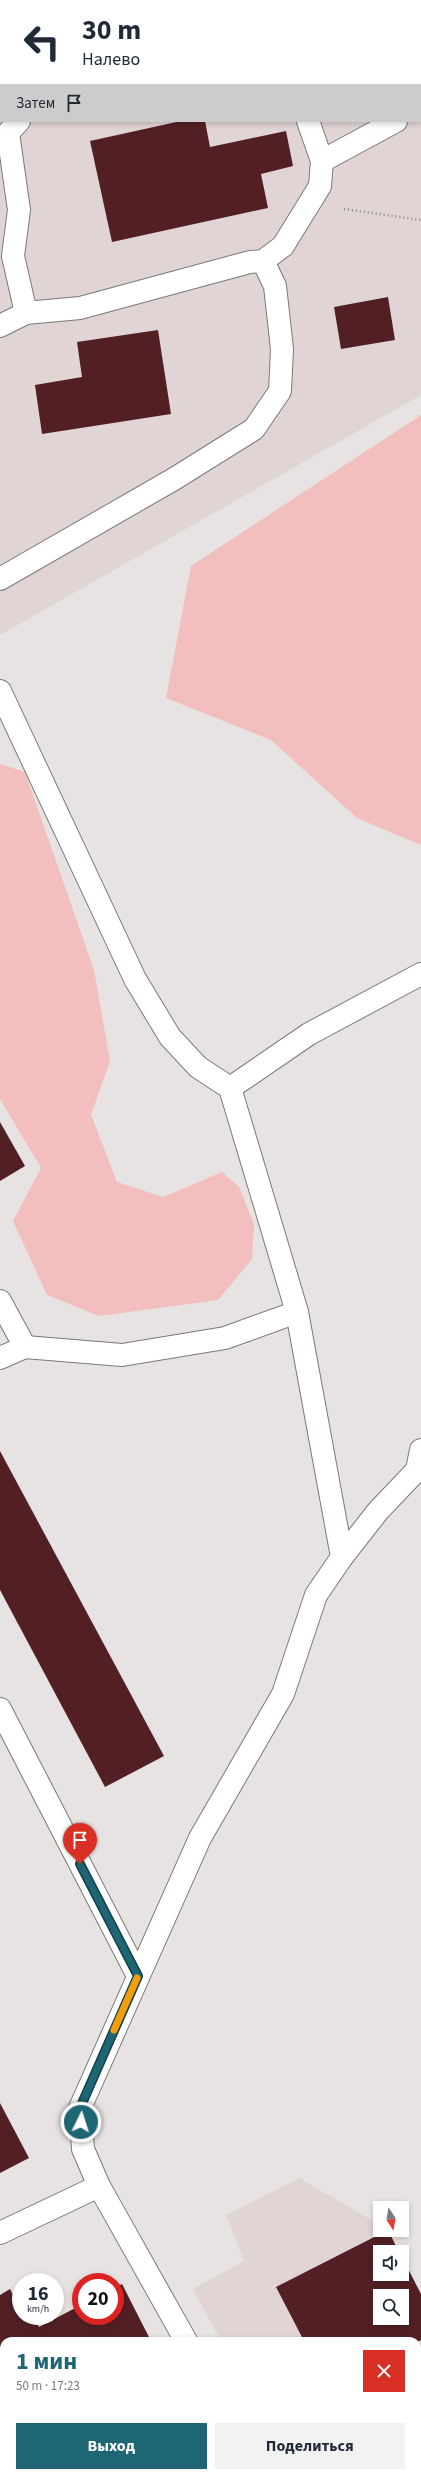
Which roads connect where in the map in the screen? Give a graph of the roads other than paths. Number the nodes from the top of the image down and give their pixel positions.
1 (18, 122) edge
2 (308, 122) edge
3 (394, 122) edge
4 (322, 161) junction
5 (263, 261) junction
6 (26, 313) junction
7 (0, 326) edge
8 (0, 579) edge
9 (0, 691) edge
10 (421, 974) edge
11 (230, 1088) junction
12 (0, 1301) edge
13 (297, 1312) junction
14 (25, 1347) junction
15 (0, 1358) edge
16 (421, 1450) edge
17 (342, 1557) junction
18 (0, 1709) edge
19 (138, 1976) junction
20 (99, 2186) junction
21 (0, 2233) edge
22 (184, 2337) edge

1 - 6 lane
2 - 4 lane
3 - 4 lane
4 - 5 lane
5 - 6 lane
5 - 8 lane
6 - 7 lane
9 - 11 lane
10 - 11 lane
11 - 13 lane
12 - 14 lane
13 - 14 lane
13 - 17 lane
14 - 15 lane
16 - 17 lane
17 - 19 lane
18 - 19 lane
19 - 20 lane
20 - 21 lane
20 - 22 lane

